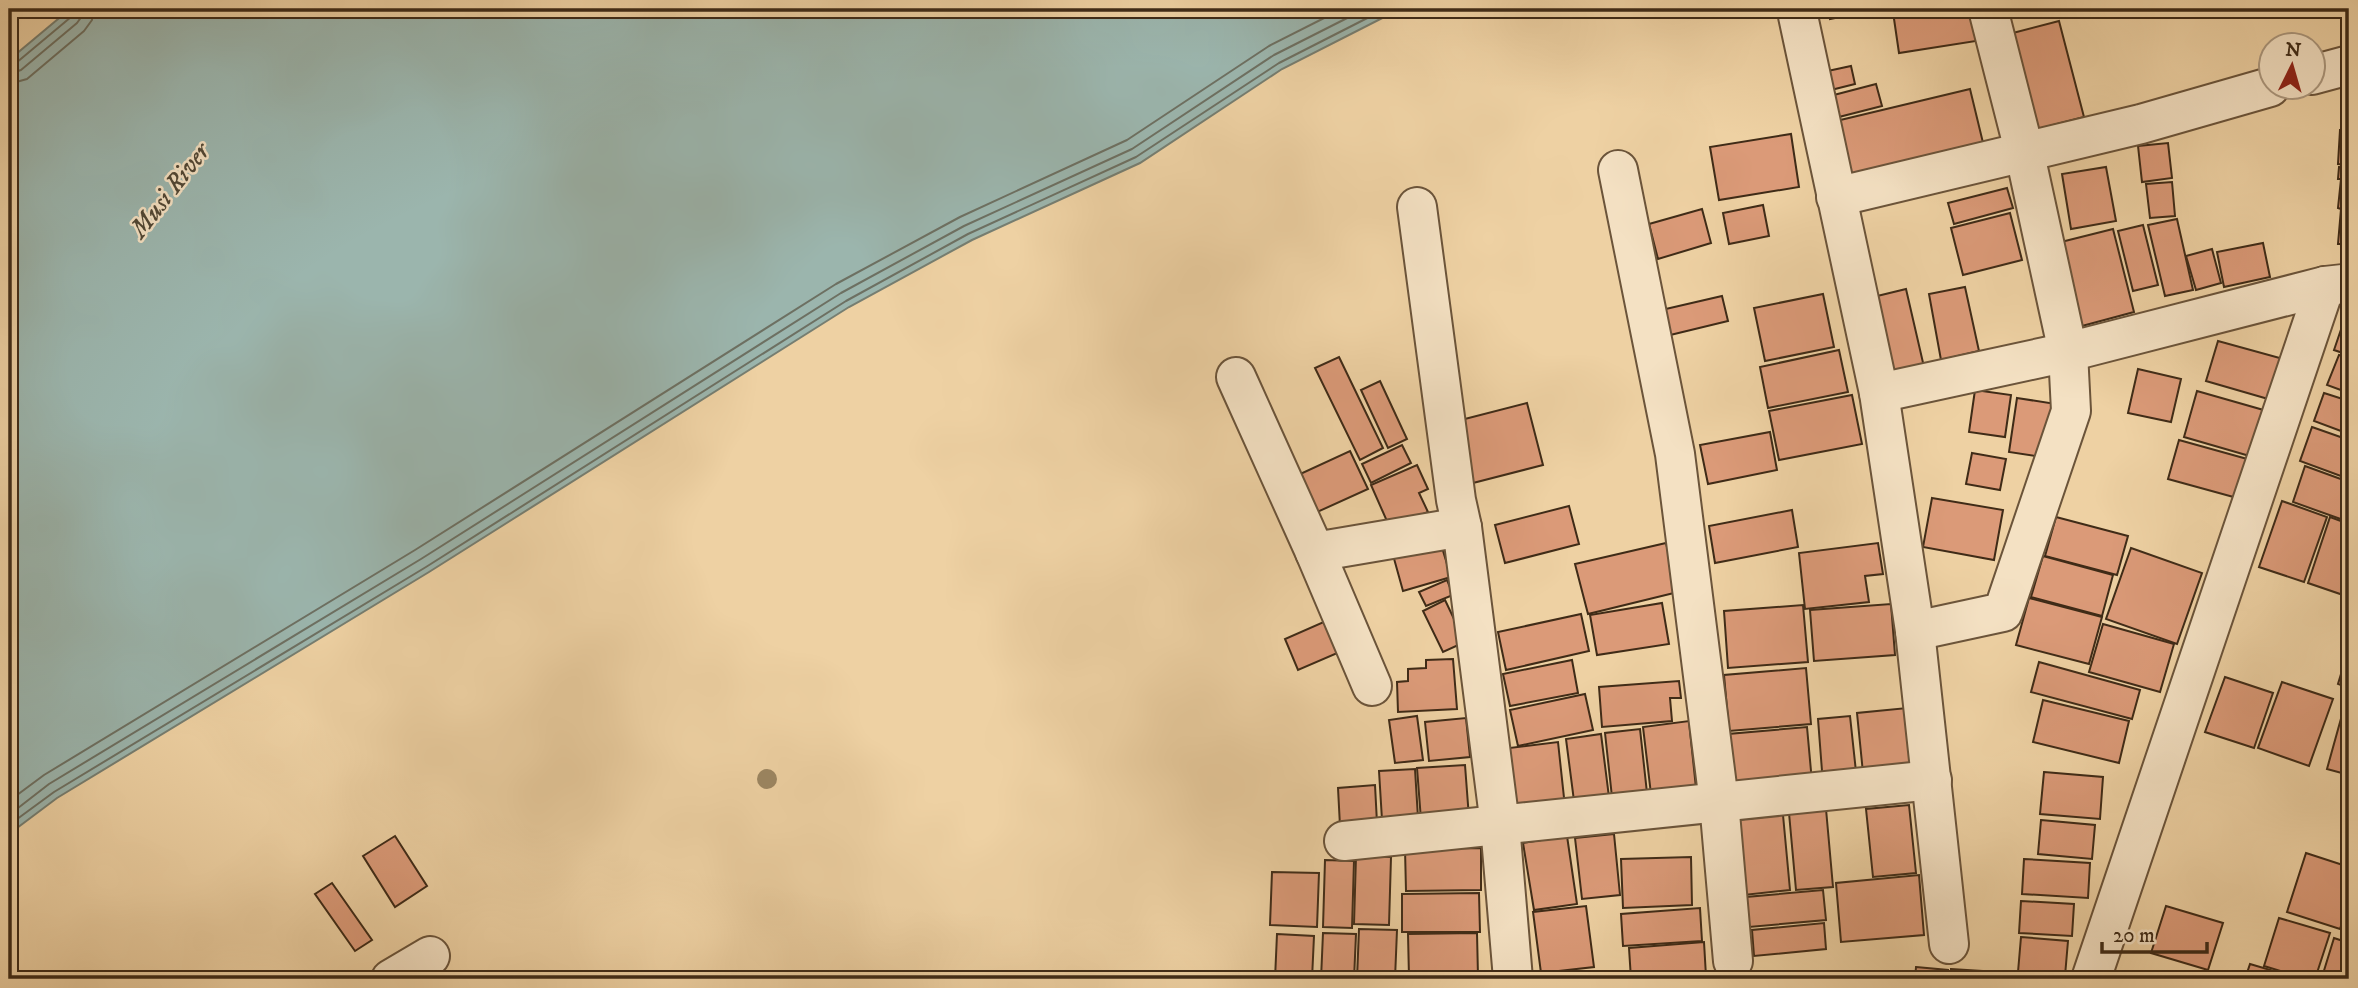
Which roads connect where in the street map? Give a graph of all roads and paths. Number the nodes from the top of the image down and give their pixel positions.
1 (1988, 9) edge
2 (1798, 16) dead end
3 (2349, 65) edge
4 (2326, 71) edge
5 (2256, 91) edge
6 (2024, 150) junction
7 (1618, 170) dead end
8 (1836, 197) junction
9 (1418, 207) dead end
10 (2337, 284) edge
11 (2068, 352) junction
12 (1236, 377) dead end
13 (1879, 393) junction
14 (1462, 527) junction
15 (1315, 552) junction
16 (1915, 631) junction
17 (1372, 686) dead end
18 (1932, 780) junction
19 (1719, 802) junction
20 (1500, 825) junction
21 (1344, 841) dead end
22 (1949, 944) dead end
23 (430, 956) dead end
24 (1733, 961) dead end
25 (391, 979) edge
26 (1513, 979) edge
27 (2091, 979) edge

1 - 6 street
2 - 8 street
3 - 4 street
5 - 6 street
6 - 8 street
6 - 11 street
7 - 19 street
8 - 13 street
9 - 14 street
10 - 11 street
10 - 27 street
11 - 13 street
11 - 16 street
12 - 15 street
13 - 16 street
14 - 15 street
14 - 20 street
15 - 17 street
16 - 18 street
18 - 19 street
18 - 22 street
19 - 20 street
19 - 24 street
20 - 21 street
20 - 26 street
23 - 25 street

